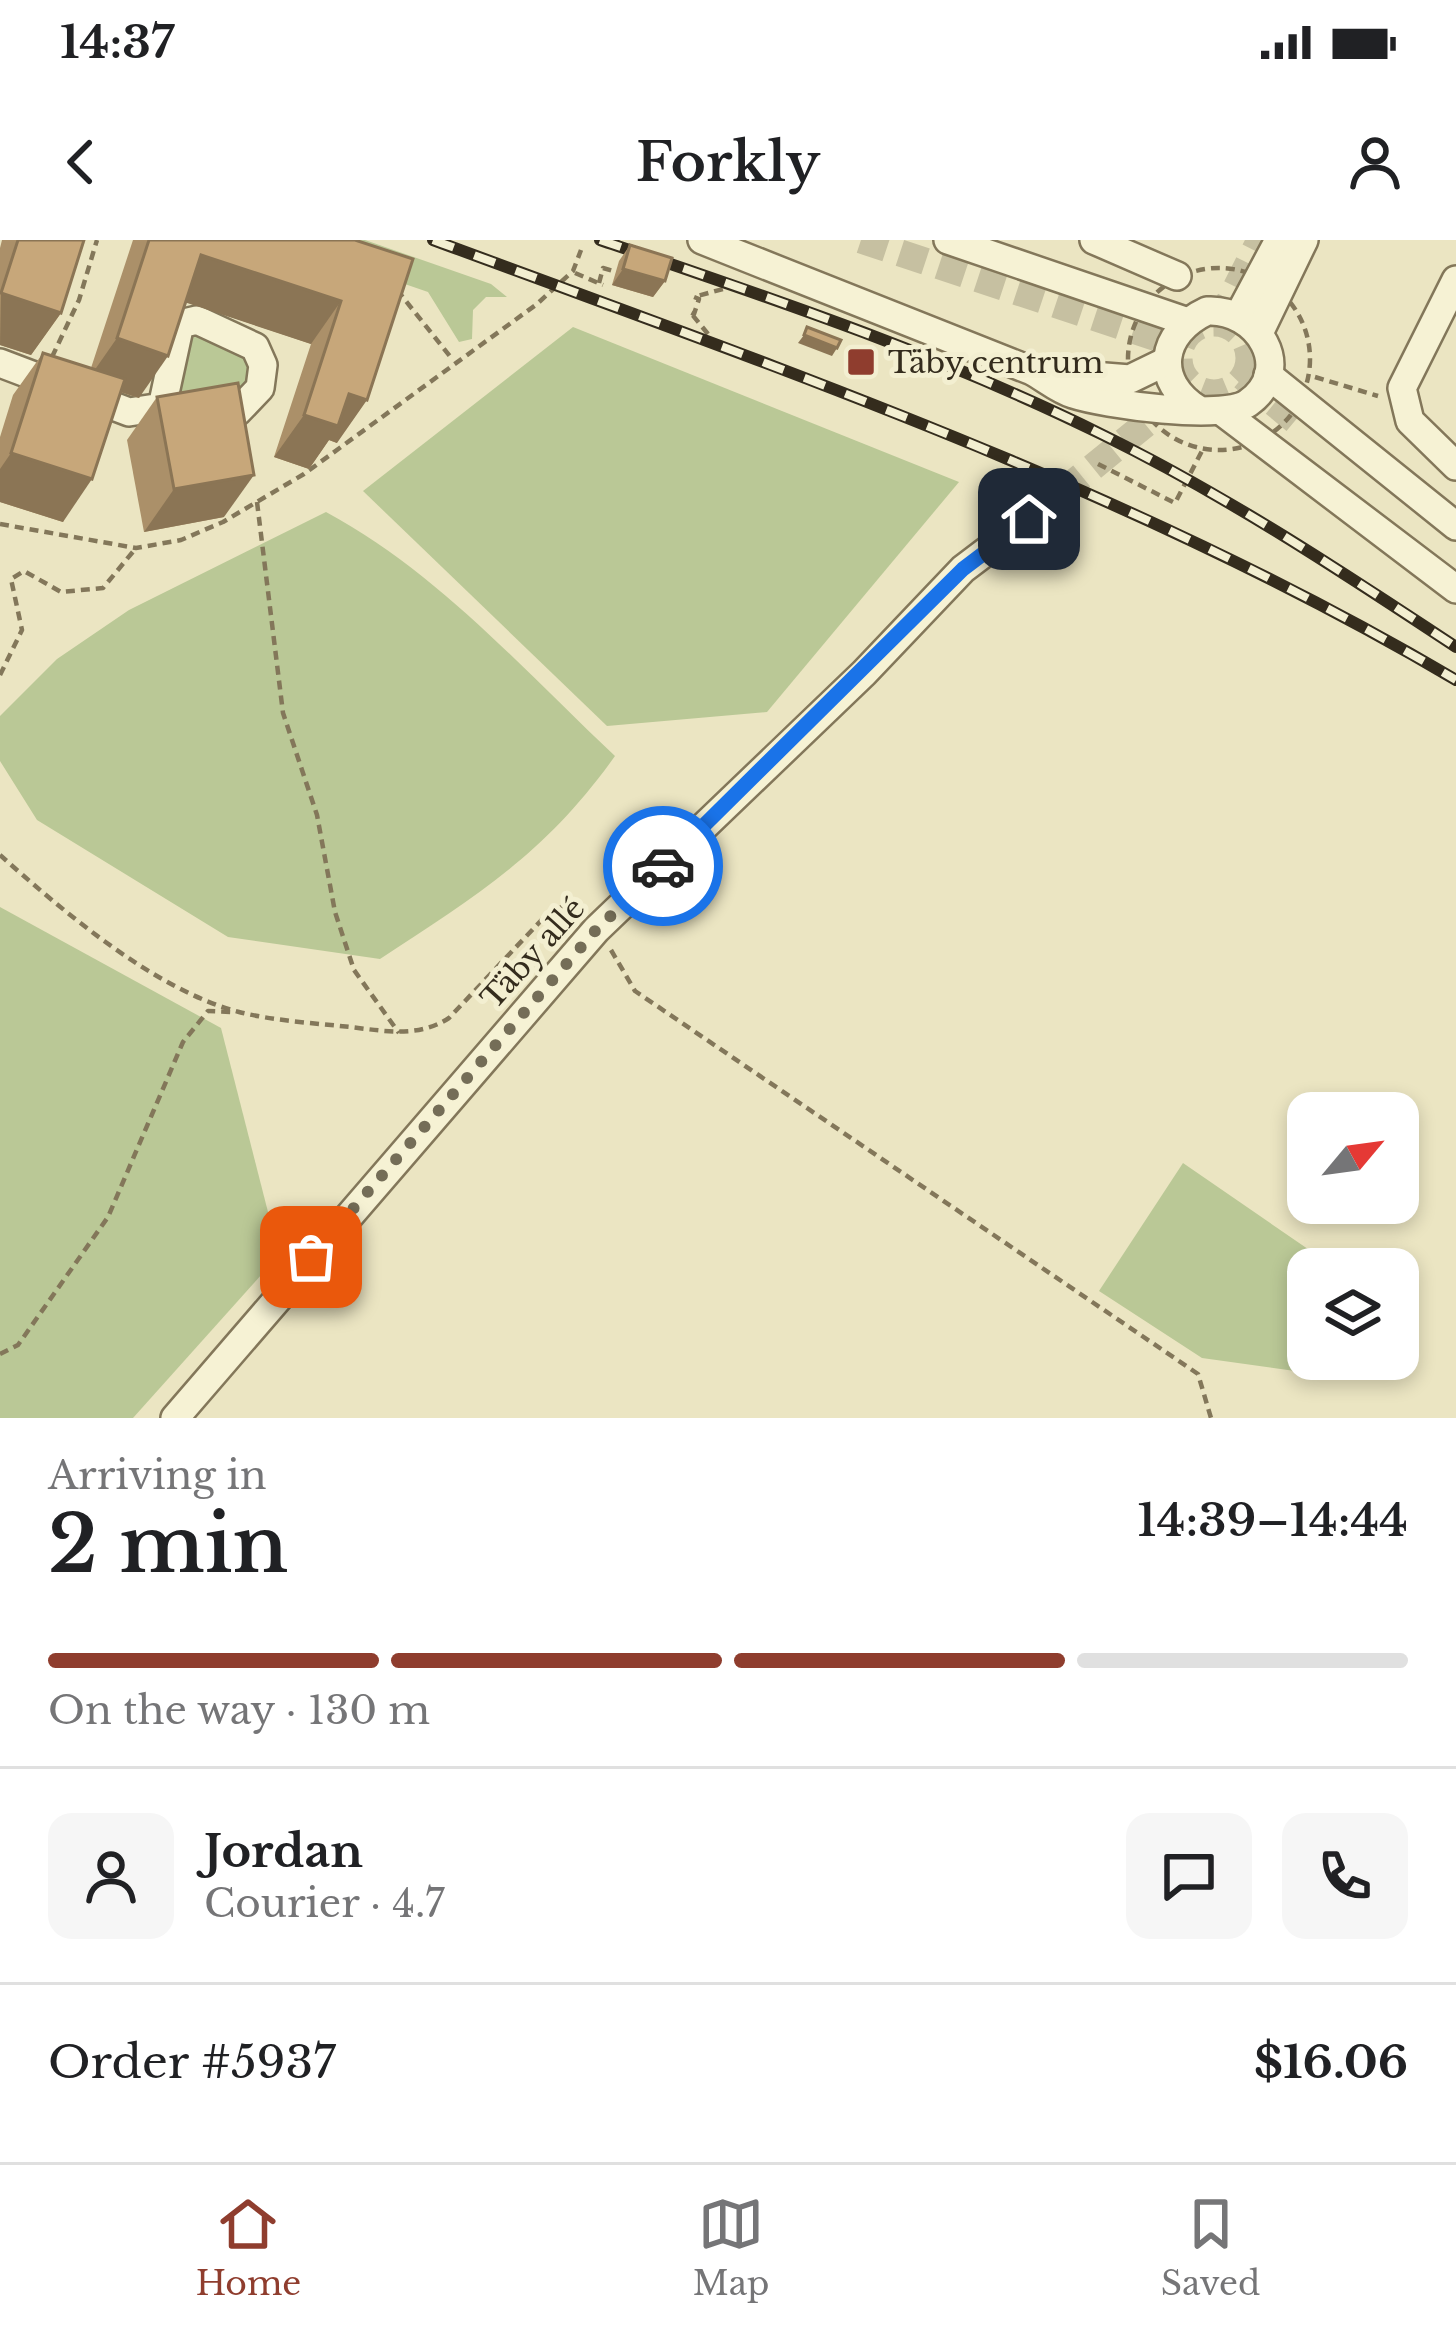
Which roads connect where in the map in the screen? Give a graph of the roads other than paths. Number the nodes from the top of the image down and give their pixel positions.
1 (702, 240) edge
2 (948, 240) edge
3 (1094, 240) edge
4 (1280, 240) edge
5 (1304, 240) edge
6 (746, 245) edge
7 (1177, 276) dead end
8 (1456, 280) edge
9 (1185, 321) junction
10 (1250, 323) junction
11 (1165, 362) junction
12 (0, 363) edge
13 (1032, 371) junction
14 (1268, 375) junction
15 (162, 407) edge
16 (1212, 411) junction
17 (1298, 423) tunnel mouth
18 (1456, 466) edge
19 (1029, 519) tunnel mouth
20 (1456, 526) edge
21 (1456, 545) edge
22 (1456, 589) edge
23 (176, 1418) edge

1 - 6 street
2 - 9 street
3 - 7 street
4 - 10 street
5 - 10 street
6 - 13 street
8 - 18 street
9 - 10 street
9 - 11 street
10 - 14 street
11 - 13 street
11 - 16 street
12 - 15 street
13 - 16 street
14 - 16 street
14 - 20 street
16 - 22 street
17 - 21 street
19 - 23 street, Täby allé

